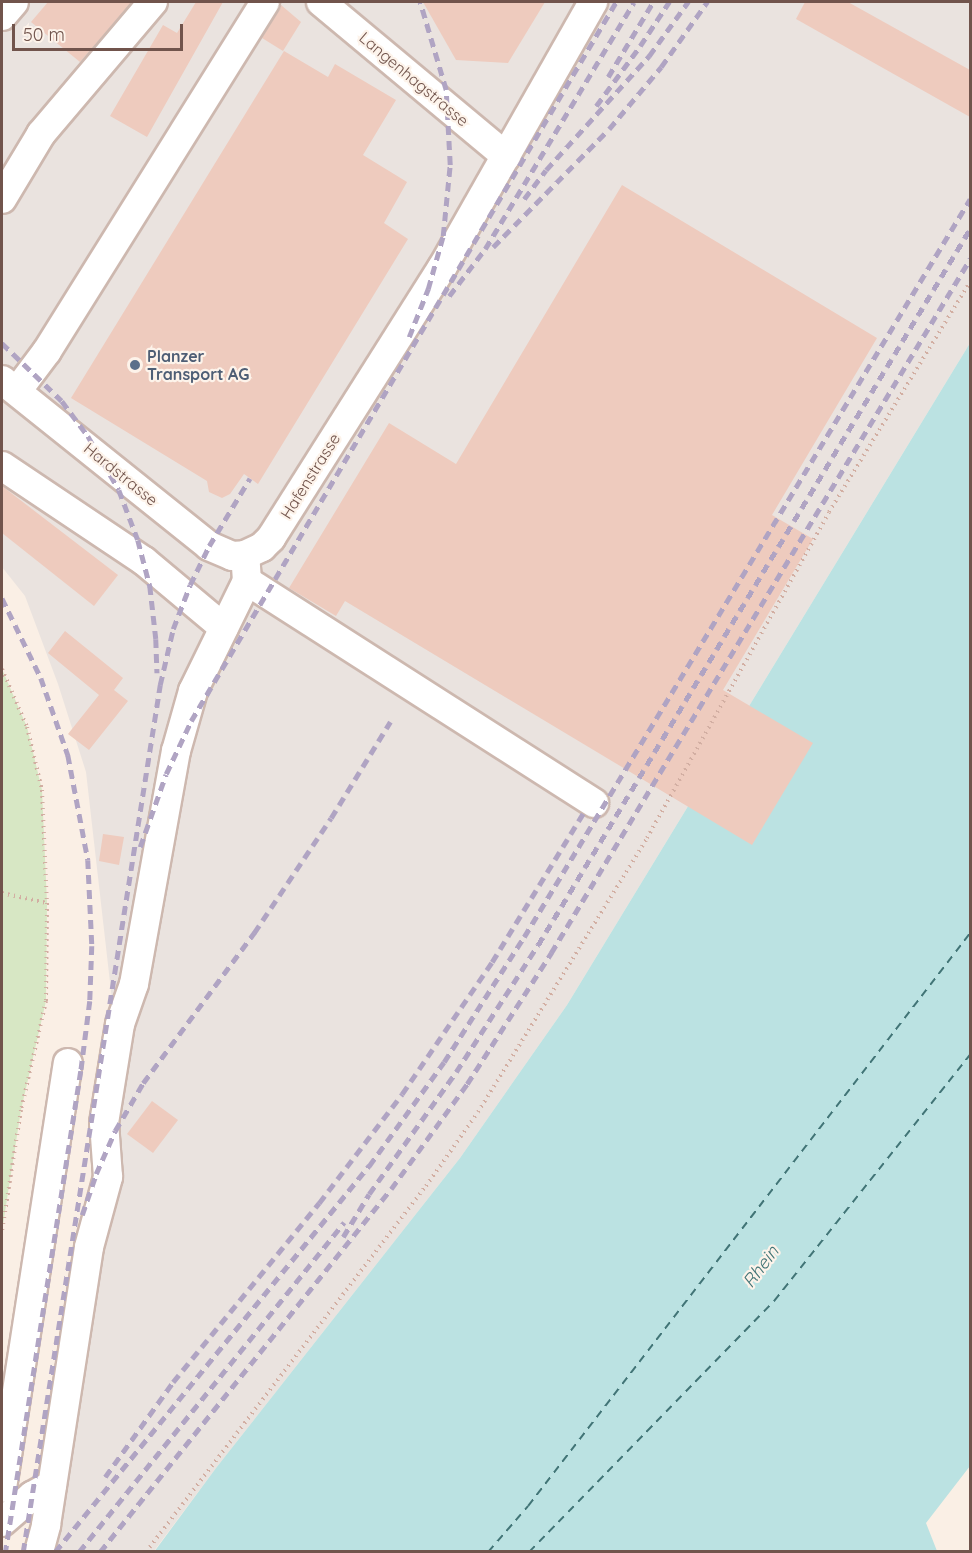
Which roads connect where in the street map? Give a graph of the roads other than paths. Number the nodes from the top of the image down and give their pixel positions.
1 (14, 2) edge
2 (153, 2) edge
3 (265, 2) edge
4 (321, 2) edge
5 (592, 2) edge
6 (2, 16) edge
7 (507, 156) junction
8 (2, 199) edge
9 (9, 385) edge
10 (2, 466) edge
11 (246, 568) junction
12 (224, 628) junction
13 (594, 803) dead end
14 (68, 1062) dead end
15 (52, 1485) junction
16 (2, 1488) edge
17 (2, 1522) edge
18 (39, 1551) edge

1 - 6 street
2 - 8 street
3 - 9 street
4 - 7 street, Langenhagstrasse
5 - 7 street, Hafenstrasse
7 - 11 street, Hafenstrasse
9 - 11 street, Hardstrasse
10 - 12 street
11 - 12 street
11 - 13 street
12 - 15 street
14 - 16 street
15 - 17 street
15 - 18 street

